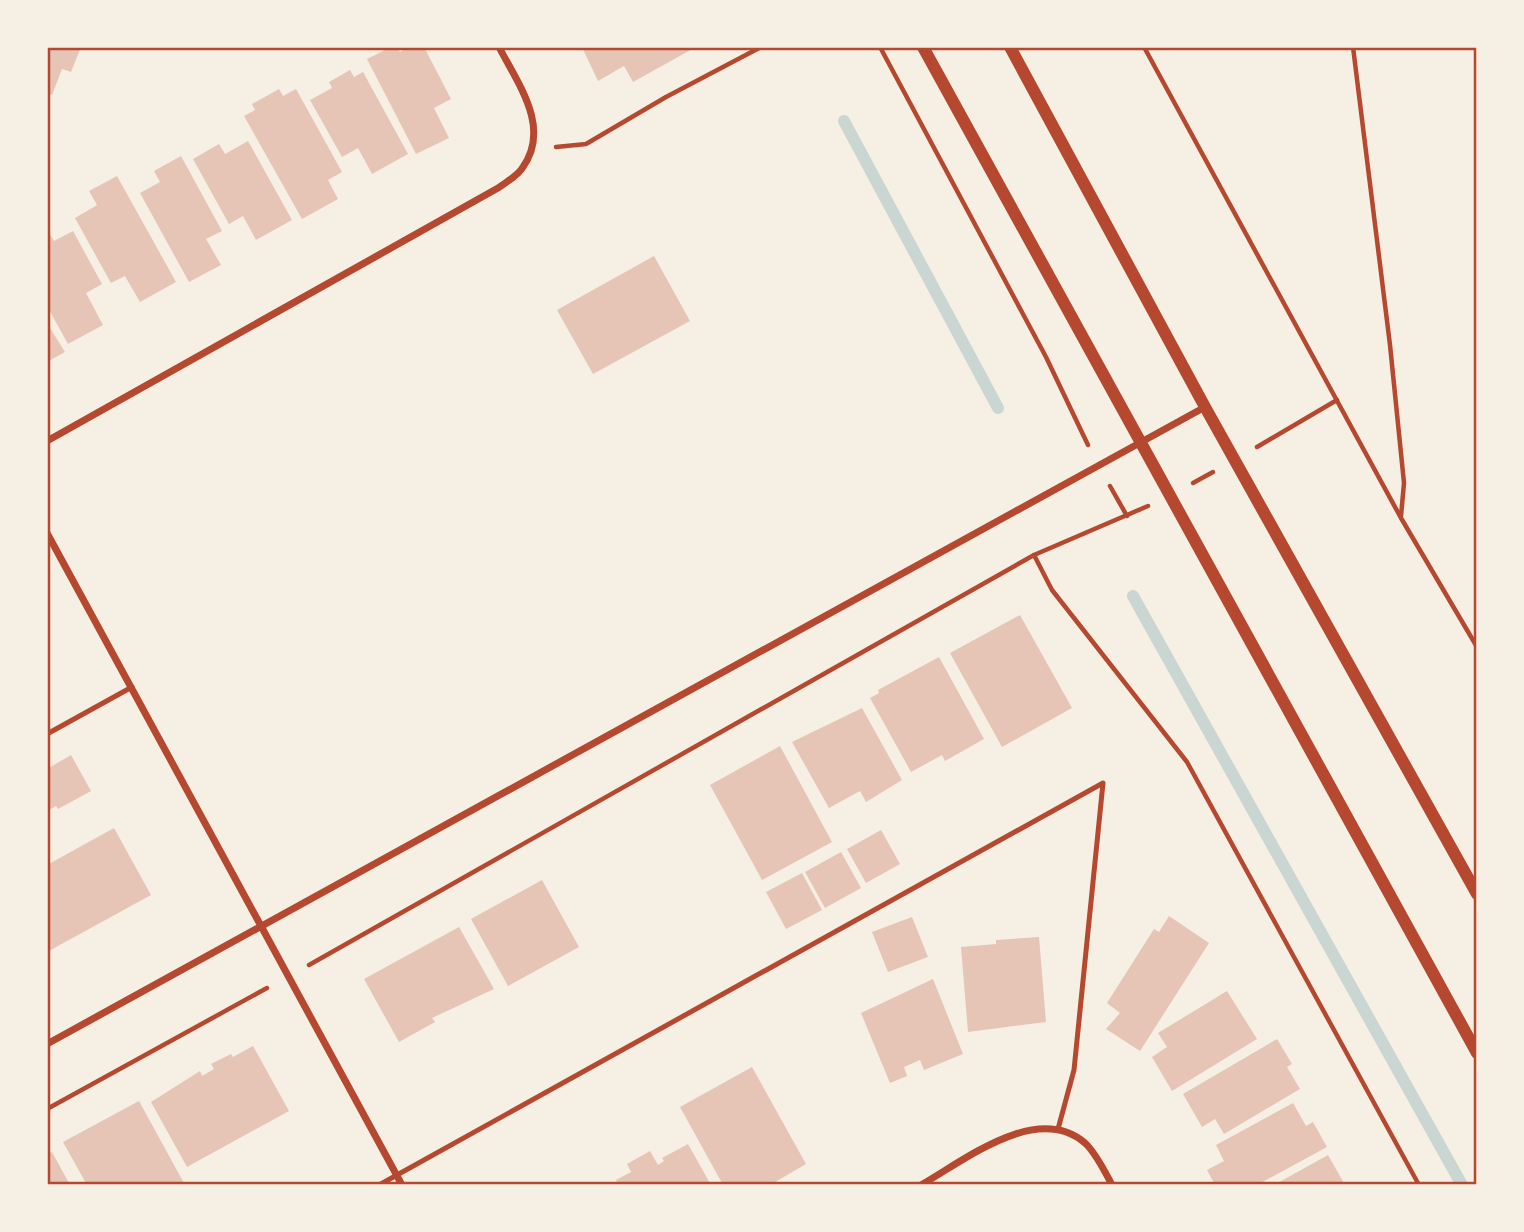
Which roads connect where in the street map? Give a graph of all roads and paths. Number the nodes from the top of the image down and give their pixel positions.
1 (499, 47) edge
2 (761, 47) edge
3 (880, 47) edge
4 (923, 47) edge
5 (1010, 47) edge
6 (1144, 47) edge
7 (1353, 47) edge
8 (532, 150) junction
9 (1062, 395) dead end
10 (1336, 400) junction
11 (1205, 407) junction
12 (47, 441) edge
13 (1140, 443) junction
14 (1260, 445) dead end
15 (1127, 516) dead end
16 (1401, 519) junction
17 (47, 533) edge
18 (1034, 555) junction
19 (1477, 647) edge
20 (132, 687) junction
21 (47, 734) edge
22 (1477, 894) edge
23 (262, 925) junction
24 (290, 976) junction
25 (47, 1044) edge
26 (1477, 1052) edge
27 (47, 1109) edge
28 (1058, 1129) junction
29 (397, 1174) junction
30 (379, 1185) edge
31 (402, 1185) edge
32 (921, 1185) edge
33 (1112, 1185) edge
34 (1419, 1185) edge

1 - 8 street
2 - 8 path
3 - 9 path
4 - 13 street
5 - 11 street
6 - 10 path
7 - 16 path
8 - 12 street
10 - 14 path
10 - 16 path
11 - 13 street
11 - 22 street
13 - 23 street
13 - 26 street
15 - 18 path
16 - 19 path
17 - 20 street
18 - 24 path
18 - 34 path
20 - 21 lane
20 - 23 street
23 - 24 street
23 - 25 street
24 - 27 path
24 - 29 street
28 - 29 lane
28 - 32 street
28 - 33 street
29 - 30 lane
29 - 31 street

